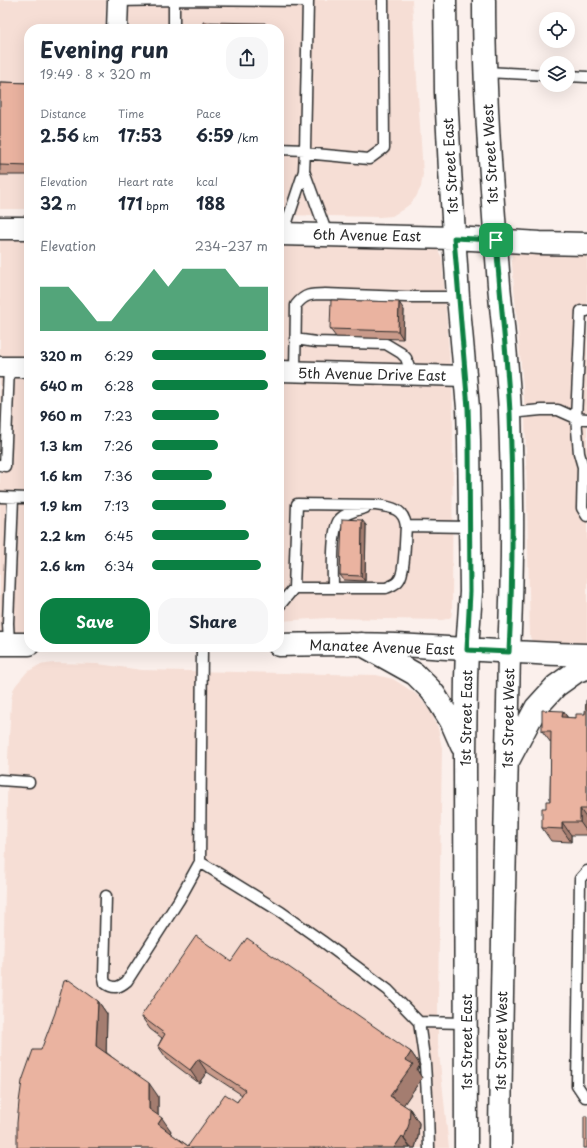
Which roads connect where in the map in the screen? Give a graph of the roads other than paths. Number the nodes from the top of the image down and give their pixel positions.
1 (118, 0) edge
2 (174, 0) edge
3 (383, 0) edge
4 (445, 0) edge
5 (484, 0) edge
6 (308, 1) edge
7 (117, 24) edge
8 (174, 24) edge
9 (486, 72) junction
10 (539, 75) edge
11 (575, 76) edge
12 (587, 77) edge
13 (284, 150) edge
14 (304, 152) junction
15 (304, 171) junction
16 (284, 226) edge
17 (0, 228) edge
18 (24, 228) edge
19 (284, 234) edge
20 (327, 234) junction
21 (454, 238) junction
22 (496, 240) junction
23 (587, 244) edge
24 (458, 297) junction
25 (587, 311) edge
26 (295, 339) junction
27 (4, 367) edge
28 (24, 367) edge
29 (287, 372) edge
30 (412, 375) junction
31 (465, 376) junction
32 (510, 412) junction
33 (576, 418) junction
34 (587, 419) edge
35 (0, 465) edge
36 (585, 467) edge
37 (0, 497) edge
38 (13, 498) junction
39 (24, 498) edge
40 (376, 505) junction
41 (587, 516) edge
42 (406, 526) junction
43 (470, 527) junction
44 (294, 588) junction
45 (333, 588) junction
46 (284, 600) edge
47 (5, 602) edge
48 (13, 644) edge
49 (284, 644) edge
50 (360, 644) junction
51 (467, 650) junction
52 (202, 652) edge
53 (509, 652) junction
54 (587, 655) edge
55 (587, 668) edge
56 (465, 754) junction
57 (507, 762) junction
58 (0, 780) edge
59 (28, 782) dead end
60 (200, 862) junction
61 (587, 871) edge
62 (106, 896) dead end
63 (419, 1022) junction
64 (465, 1023) junction
65 (587, 1097) edge
66 (429, 1148) edge
67 (466, 1148) edge
68 (500, 1148) edge

1 - 2 lane
1 - 7 street
2 - 6 lane
2 - 8 lane
3 - 14 lane
4 - 21 main road, 1st Street East
5 - 9 main road, 1st Street West
6 - 14 lane
9 - 10 lane
9 - 22 main road, 1st Street West
11 - 12 lane
13 - 14 lane
14 - 15 lane
15 - 16 lane
15 - 20 lane
17 - 18 main road
19 - 20 main road, 6th Avenue East
20 - 21 main road, 6th Avenue East
21 - 22 main road, 6th Avenue East
21 - 24 main road, 1st Street East
22 - 23 main road, 6th Avenue East
22 - 32 main road, 1st Street West
24 - 26 lane
24 - 31 main road, 1st Street East
25 - 33 lane
26 - 29 lane
26 - 30 lane
27 - 28 street
27 - 35 lane
29 - 30 street, 5th Avenue Drive East
30 - 31 street, 5th Avenue Drive East
31 - 43 main road, 1st Street East
32 - 33 lane
32 - 53 main road, 1st Street West
33 - 34 lane
33 - 36 lane
36 - 41 lane
37 - 38 lane
38 - 39 lane
38 - 47 lane
40 - 42 lane
40 - 44 lane
40 - 45 lane
42 - 43 lane
42 - 45 lane
43 - 51 main road, 1st Street East
44 - 45 lane
44 - 46 lane
47 - 48 lane
49 - 50 main road, Manatee Avenue East
50 - 51 main road, Manatee Avenue East
50 - 56 main road
51 - 53 main road, Manatee Avenue East
51 - 56 main road, 1st Street East
52 - 60 lane
53 - 54 main road, Manatee Avenue East
53 - 57 main road, 1st Street West
55 - 57 main road
56 - 64 main road, 1st Street East
57 - 68 main road, 1st Street West
58 - 59 lane
60 - 62 lane
60 - 63 lane
61 - 65 lane
63 - 64 lane
63 - 66 lane
64 - 67 main road, 1st Street East

